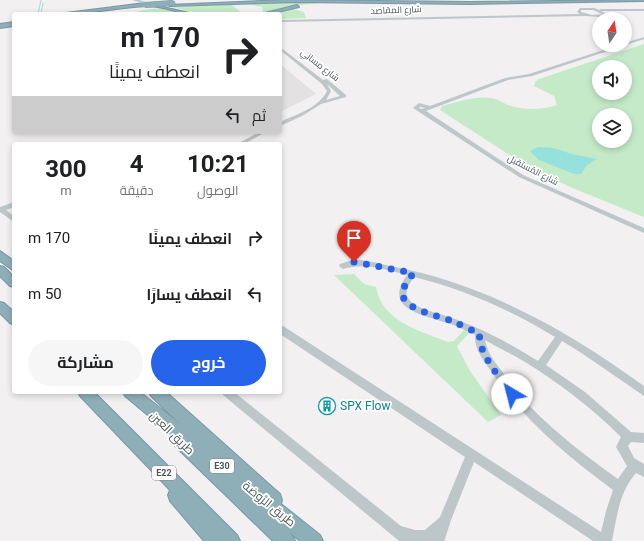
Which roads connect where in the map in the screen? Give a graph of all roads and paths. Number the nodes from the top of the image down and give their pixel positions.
1 (128, 0) edge
2 (134, 0) edge
3 (140, 0) edge
4 (404, 0) edge
5 (644, 0) edge
6 (561, 1) edge
7 (585, 1) junction
8 (183, 2) edge
9 (225, 2) edge
10 (240, 2) edge
11 (105, 3) dead end
12 (413, 3) junction
13 (171, 4) junction
14 (153, 6) junction
15 (590, 9) junction
16 (580, 10) junction
17 (598, 10) junction
18 (644, 11) edge
19 (76, 12) edge
20 (80, 12) edge
21 (98, 12) edge
22 (133, 12) dead end
23 (183, 12) edge
24 (188, 12) edge
25 (259, 12) edge
26 (271, 12) edge
27 (602, 12) edge
28 (631, 12) edge
29 (584, 15) junction
30 (592, 16) edge
31 (282, 20) edge
32 (282, 20) edge
33 (12, 22) edge
34 (12, 22) edge
35 (0, 24) edge
36 (644, 38) edge
37 (632, 42) edge
38 (282, 46) edge
39 (282, 49) edge
40 (602, 52) edge
41 (297, 60) junction
42 (324, 83) junction
43 (341, 98) junction
44 (316, 105) junction
45 (428, 108) junction
46 (282, 123) edge
47 (259, 134) edge
48 (244, 142) edge
49 (12, 205) edge
50 (0, 209) edge
51 (12, 218) edge
52 (644, 226) edge
53 (644, 231) edge
54 (0, 255) edge
55 (12, 265) edge
56 (342, 266) dead end
57 (0, 270) edge
58 (413, 273) junction
59 (12, 281) edge
60 (0, 306) edge
61 (12, 318) edge
62 (282, 330) edge
63 (480, 334) junction
64 (561, 336) junction
65 (539, 367) junction
66 (644, 392) edge
67 (87, 394) edge
68 (132, 394) edge
69 (132, 394) edge
70 (158, 394) edge
71 (229, 394) edge
72 (97, 404) junction
73 (629, 437) junction
74 (644, 438) edge
75 (472, 454) junction
76 (640, 468) edge
77 (619, 487) junction
78 (445, 520) junction
79 (395, 528) junction
80 (216, 541) edge
81 (230, 541) edge
82 (286, 541) edge
83 (314, 541) edge
84 (319, 541) edge
85 (409, 541) edge
86 (434, 541) edge
87 (605, 541) edge

1 - 23 highway
2 - 14 main road
3 - 14 highway
4 - 6 highway
5 - 7 highway
6 - 7 highway
6 - 12 highway
6 - 16 highway
7 - 15 highway
8 - 9 highway
8 - 13 highway
9 - 10 highway
9 - 13 highway
10 - 12 highway
10 - 25 highway
11 - 19 highway
12 - 26 highway
13 - 14 highway
13 - 20 highway, bridge
14 - 21 highway
14 - 22 highway
14 - 24 highway
15 - 16 street, شارع المقاصد
15 - 17 street, شارع المقاصد
16 - 29 street
16 - 31 street, شارع المقاصد
17 - 18 street
17 - 27 street
18 - 28 street
29 - 30 street, شارع المقاصد
29 - 32 street, شارع المقاصد
33 - 35 highway
34 - 35 highway
36 - 37 street
38 - 41 street, شارع مِسانِي
39 - 41 street, شارع مِسانِي
40 - 45 street
41 - 42 street, شارع مِسانِي
41 - 43 street, شارع مِسانِي
42 - 43 street
42 - 44 street, شارع مِسانِي
43 - 44 street, شارع مِسانِي
44 - 46 street, شارع مِسانِي
45 - 52 street, شارع المُستقبل
45 - 53 street, شارع المُستقبل
47 - 48 street
49 - 50 street
50 - 51 street
54 - 55 highway
56 - 58 street
57 - 59 highway
58 - 63 street
58 - 64 street
60 - 61 highway
62 - 75 street
63 - 65 street
63 - 77 street
64 - 65 street
64 - 66 street
65 - 73 street
67 - 72 highway, E22
68 - 82 highway, طريق العين
69 - 83 highway, طريق الرَّوضة / E30
70 - 84 highway
71 - 79 street
72 - 80 highway
72 - 81 highway, E22
73 - 74 street
73 - 76 street
75 - 78 street
75 - 87 street
76 - 77 street
77 - 87 street
78 - 79 street
78 - 86 street
79 - 85 street

